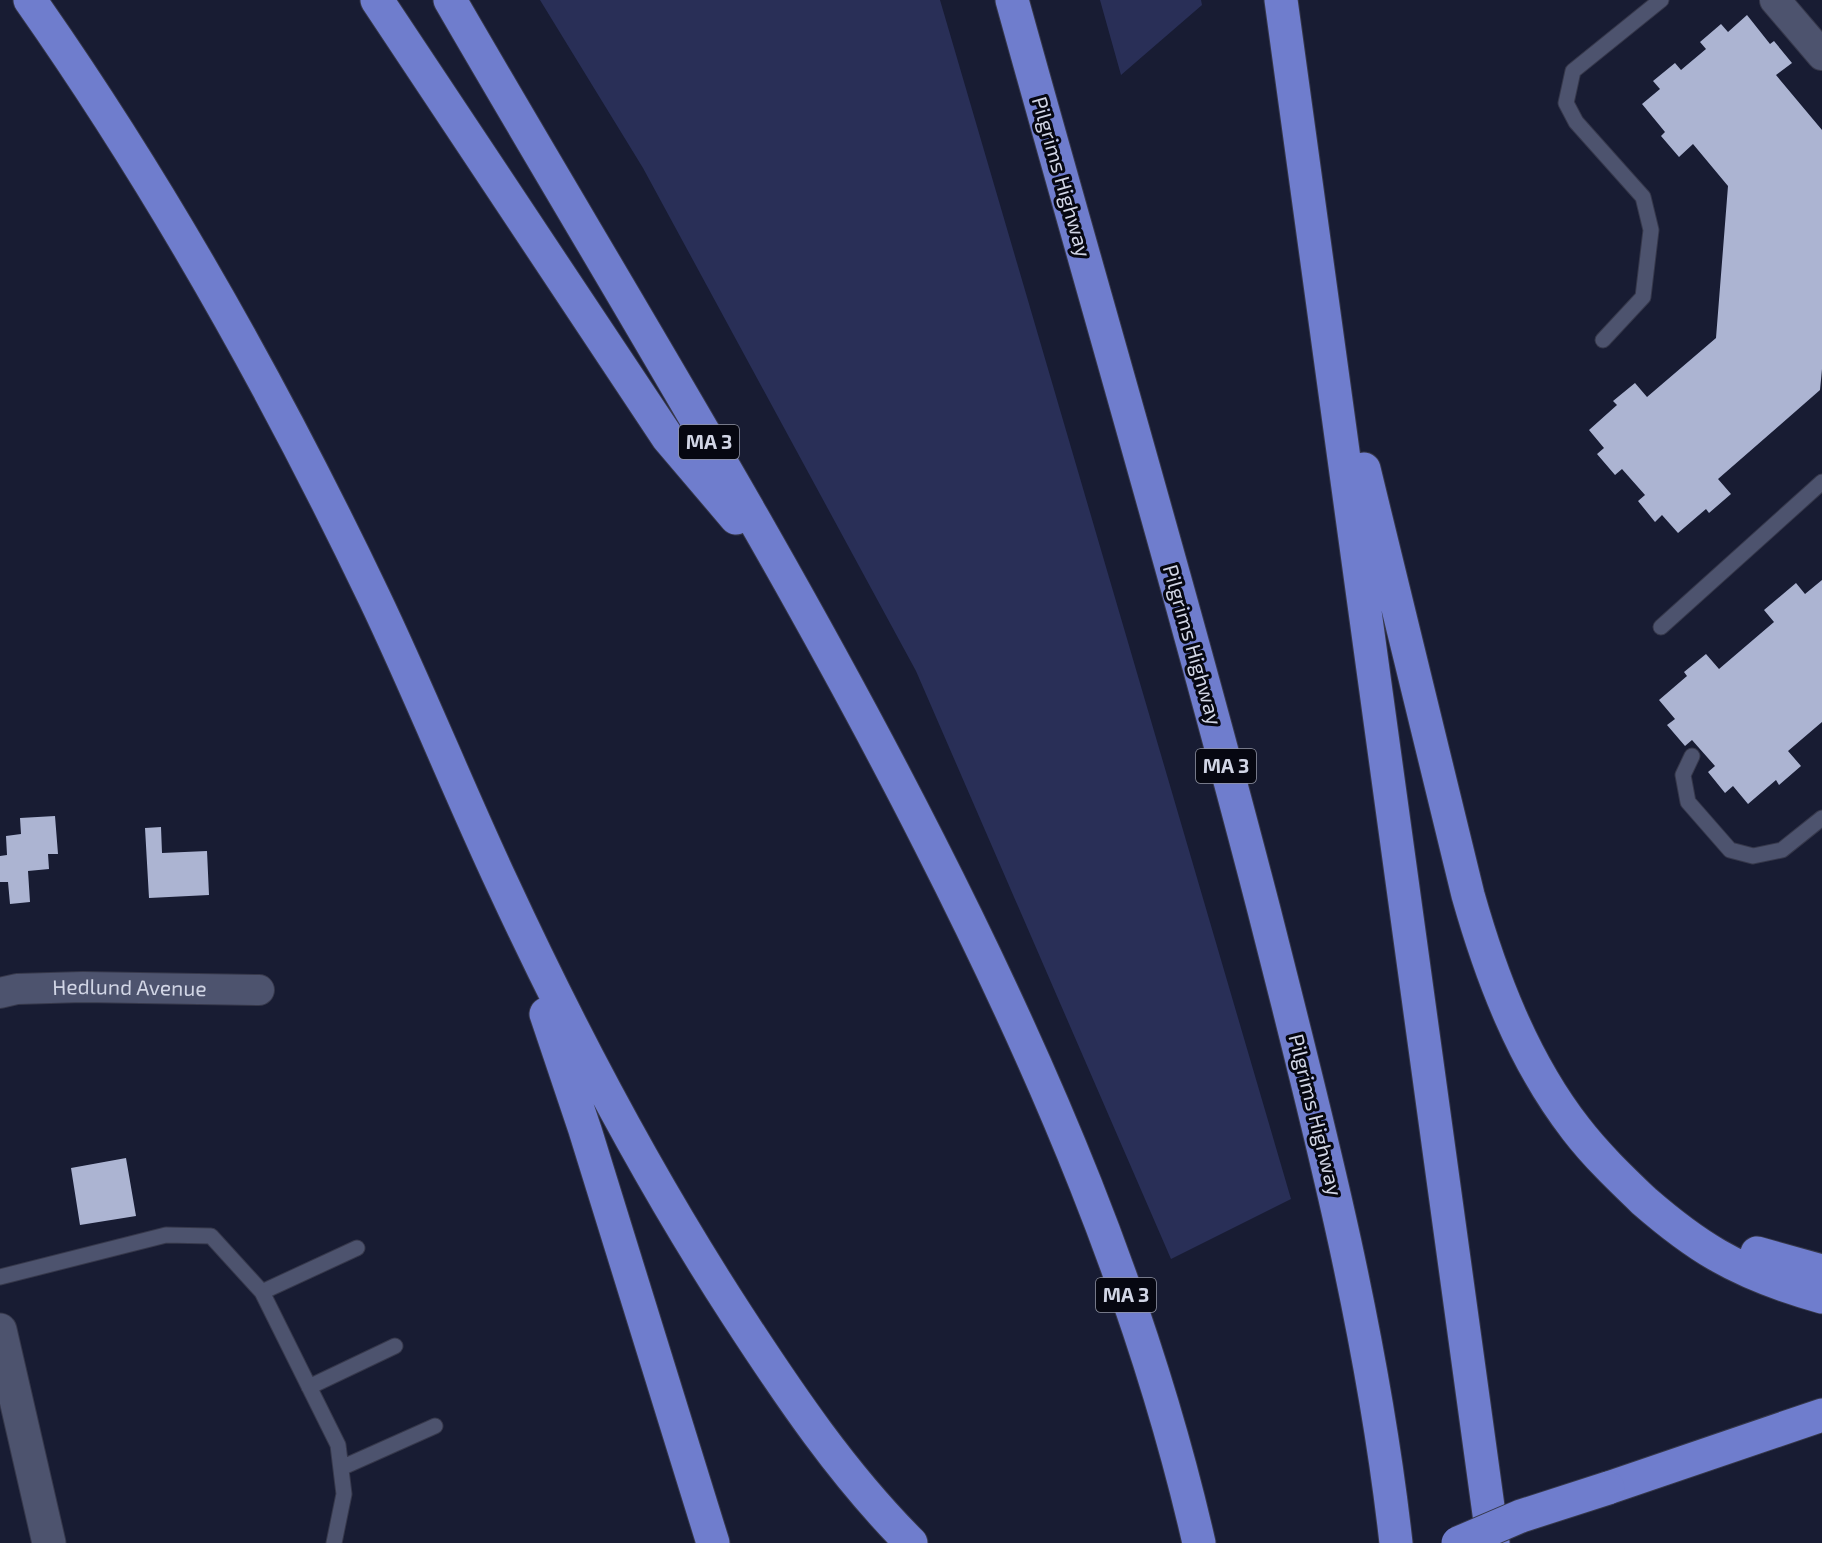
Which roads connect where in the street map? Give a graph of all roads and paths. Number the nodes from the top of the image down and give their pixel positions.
1 (30, 0) edge
2 (53, 0) edge
3 (377, 0) edge
4 (450, 0) edge
5 (1012, 0) edge
6 (1281, 0) edge
7 (1775, 0) edge
8 (1653, 3) edge
9 (1822, 55) edge
10 (148, 178) junction
11 (1307, 191) junction
12 (1603, 340) dead end
13 (1822, 482) edge
14 (788, 578) junction
15 (1661, 627) dead end
16 (1692, 756) dead end
17 (472, 816) junction
18 (1822, 818) edge
19 (259, 990) dead end
20 (0, 993) edge
21 (1591, 1148) junction
22 (357, 1248) dead end
23 (1822, 1271) edge
24 (0, 1277) edge
25 (262, 1292) junction
26 (1822, 1297) edge
27 (0, 1330) edge
28 (395, 1346) dead end
29 (309, 1387) junction
30 (1822, 1415) edge
31 (435, 1426) dead end
32 (1822, 1433) edge
33 (341, 1468) junction
34 (1608, 1488) junction
35 (49, 1543) edge
36 (334, 1543) edge
37 (713, 1543) edge
38 (911, 1543) edge
39 (1198, 1543) edge
40 (1396, 1543) edge
41 (1458, 1543) edge
42 (1492, 1543) edge

1 - 10 highway
2 - 10 highway
3 - 14 highway
4 - 14 highway, MA 3
5 - 40 highway, Pilgrims Highway / MA 3
6 - 11 highway
7 - 9 street
8 - 12 lane
10 - 17 highway
11 - 21 highway
11 - 42 highway
13 - 15 lane
14 - 39 highway, MA 3
16 - 18 lane
17 - 37 highway
17 - 38 highway
19 - 20 street, Hedlund Avenue
21 - 23 highway
21 - 26 highway
22 - 25 lane
24 - 25 lane
25 - 29 lane
27 - 35 street
28 - 29 lane
29 - 33 lane
30 - 34 highway
31 - 33 lane
32 - 34 highway
33 - 36 lane
34 - 41 highway, bridge

